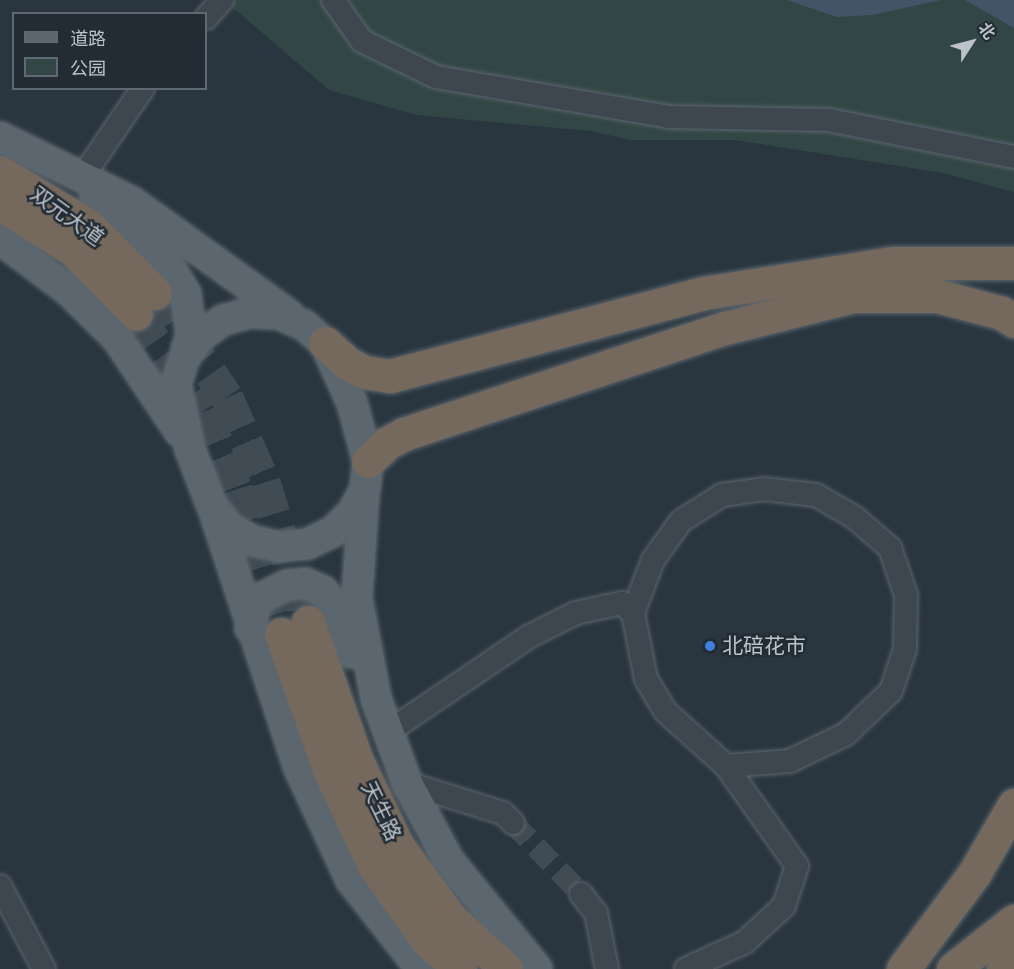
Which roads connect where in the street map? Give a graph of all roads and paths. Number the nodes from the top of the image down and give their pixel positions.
1 (222, 0) edge
2 (333, 0) edge
3 (207, 17) edge
4 (142, 90) edge
5 (0, 137) edge
6 (1014, 157) edge
7 (0, 172) edge
8 (83, 176) junction
9 (0, 204) edge
10 (0, 239) edge
11 (1014, 263) edge
12 (1014, 321) edge
13 (314, 334) junction
14 (184, 359) junction
15 (190, 449) junction
16 (367, 475) junction
17 (212, 506) junction
18 (633, 613) junction
19 (280, 628) junction
20 (388, 732) junction
21 (726, 766) junction
22 (407, 783) junction
23 (1014, 805) edge
24 (513, 823) tunnel mouth
25 (449, 861) junction
26 (0, 886) edge
27 (581, 894) tunnel mouth
28 (1014, 921) edge
29 (1014, 959) edge
30 (44, 969) edge
31 (421, 969) edge
32 (460, 969) edge
33 (506, 969) edge
34 (537, 969) edge
35 (607, 969) edge
36 (687, 969) edge
37 (903, 969) edge
38 (953, 969) edge
39 (1003, 969) edge

1 - 3 street
2 - 6 street
4 - 8 street
5 - 8 main road
7 - 9 highway, 双元大道
8 - 13 main road
8 - 14 main road
10 - 15 main road
11 - 13 highway
12 - 16 highway
13 - 14 main road
13 - 16 main road
14 - 15 main road
15 - 17 main road
16 - 17 main road
16 - 20 main road
17 - 19 main road
18 - 20 street
18 - 21 street
18 - 21 street
19 - 25 main road
19 - 31 main road
19 - 32 highway, 天生路
19 - 33 highway, 天生路
20 - 22 main road
21 - 36 street
22 - 24 street
22 - 25 main road
23 - 37 highway
25 - 34 main road
26 - 30 street
27 - 35 street
28 - 38 highway
29 - 39 highway

